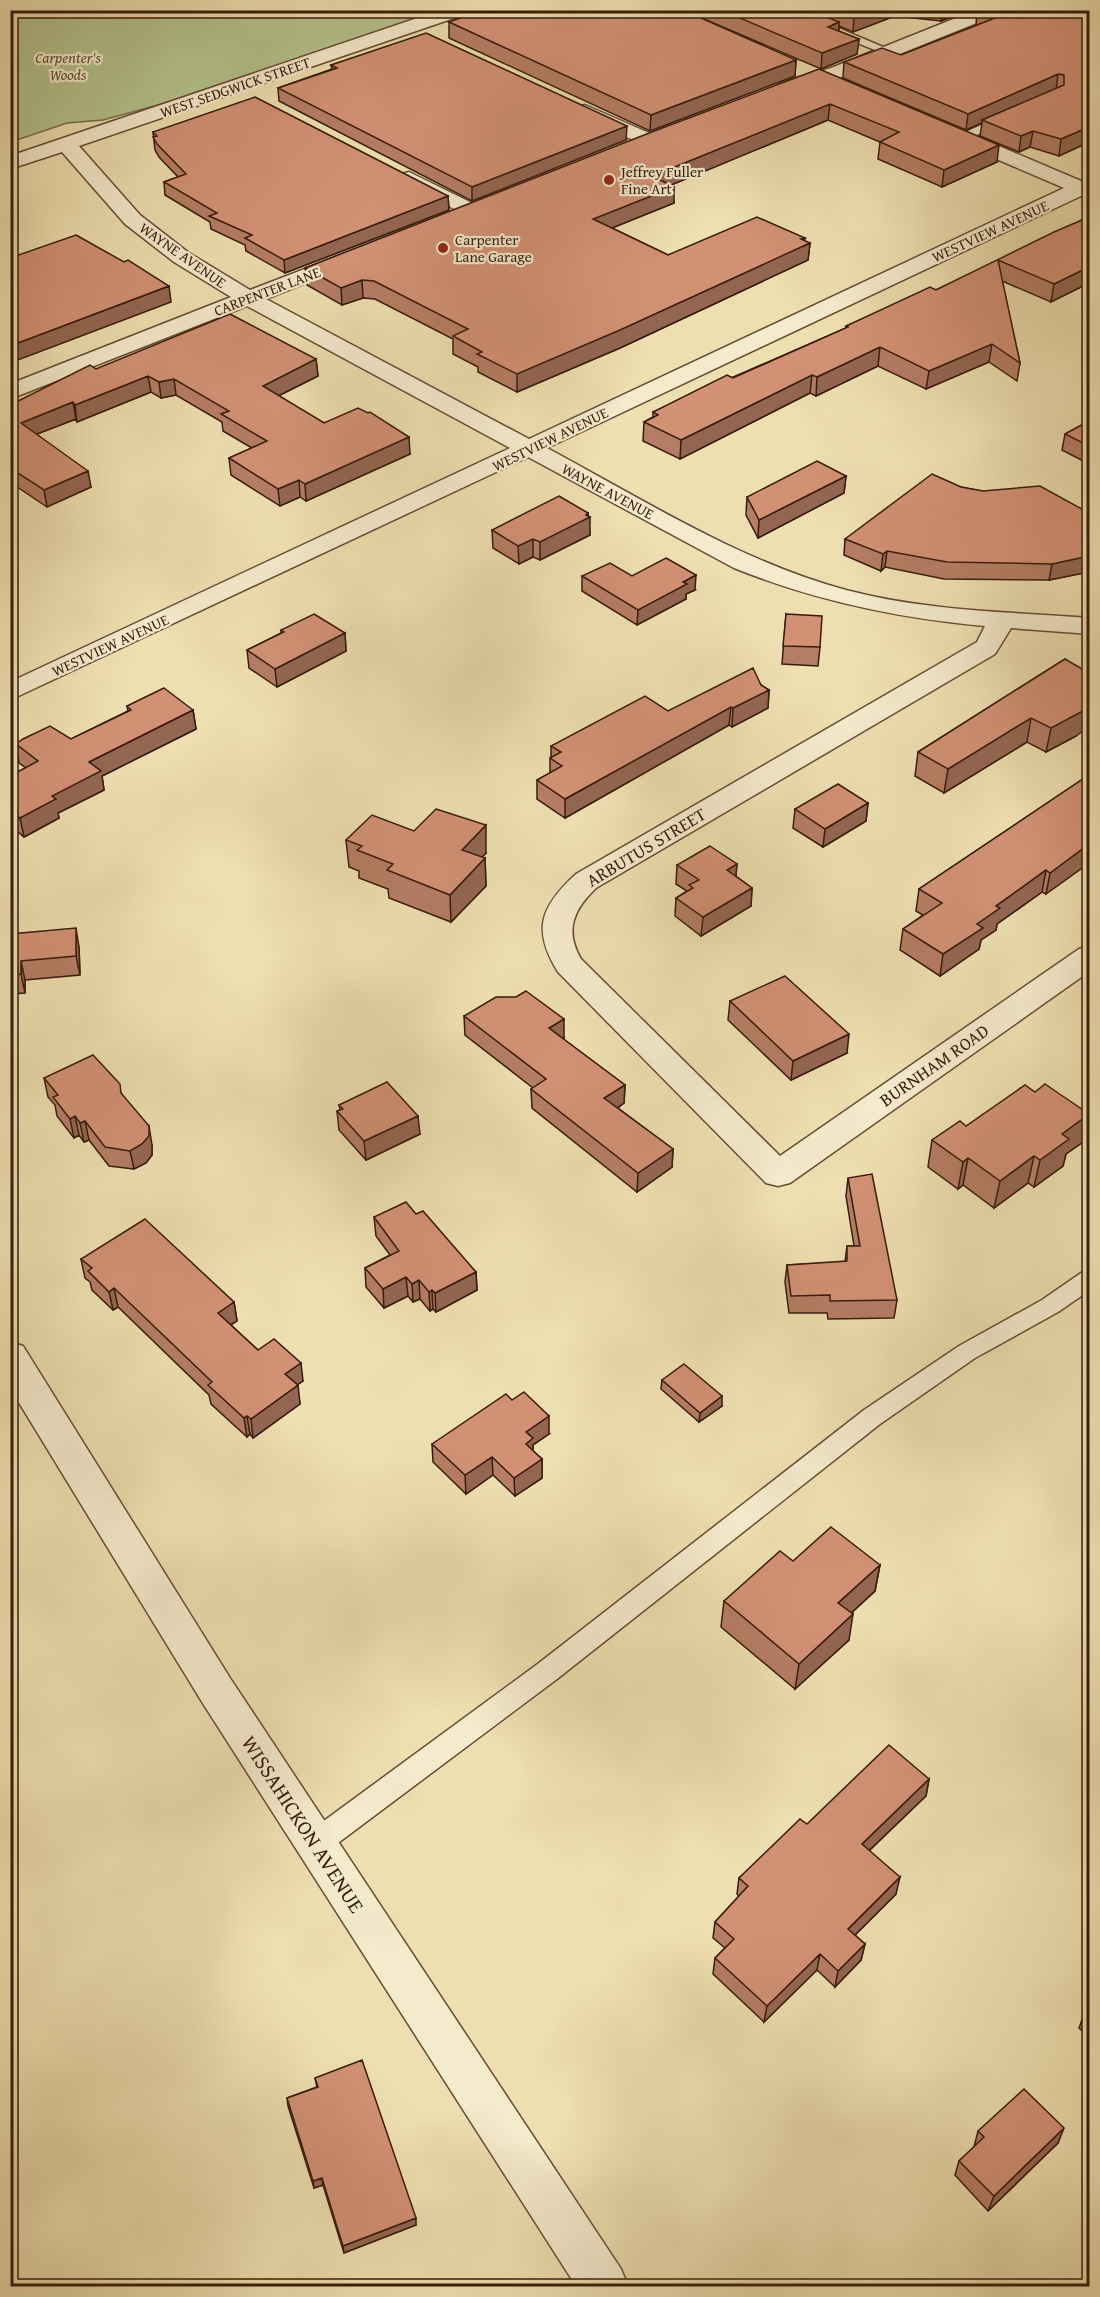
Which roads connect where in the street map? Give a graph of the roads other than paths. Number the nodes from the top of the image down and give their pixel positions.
1 (460, 10) edge
2 (714, 10) edge
3 (993, 10) edge
4 (677, 17) joint
5 (826, 27) edge
6 (408, 28) junction
7 (708, 30) edge
8 (426, 37) edge
9 (889, 52) junction
10 (796, 68) edge
11 (819, 77) junction
12 (234, 88) junction
13 (851, 91) edge
14 (766, 95) edge
15 (564, 101) edge
16 (261, 102) edge
17 (1015, 114) edge
18 (939, 128) edge
19 (670, 132) edge
20 (961, 137) junction
21 (649, 140) junction
22 (63, 144) junction
23 (627, 149) edge
24 (10, 163) edge
25 (388, 168) edge
26 (1087, 188) edge
27 (494, 202) edge
28 (471, 210) junction
29 (449, 219) edge
30 (372, 250) edge
31 (248, 298) junction
32 (10, 392) edge
33 (529, 449) junction
34 (999, 618) junction
35 (1089, 626) edge
36 (10, 692) edge
37 (1089, 956) edge
38 (778, 1174) joint
39 (1089, 1279) edge
40 (10, 1356) edge
41 (316, 1843) junction
42 (604, 2286) edge

1 - 6 street, WEST SEDGWICK STREET
2 - 4 lane
3 - 9 street
4 - 7 street
5 - 9 lane
6 - 8 street
6 - 12 street, WEST SEDGWICK STREET
9 - 11 street
10 - 11 street
11 - 13 street
11 - 14 street
12 - 16 street
12 - 22 street, WEST SEDGWICK STREET
15 - 21 street
17 - 20 lane
18 - 20 street
19 - 21 street
20 - 26 street
21 - 23 street
22 - 24 street, WEST SEDGWICK STREET
22 - 31 street, WAYNE AVENUE
25 - 28 street
26 - 33 street, WESTVIEW AVENUE
27 - 28 street
28 - 29 street
30 - 31 street, CARPENTER LANE
31 - 32 street, CARPENTER LANE
31 - 33 street, WAYNE AVENUE
33 - 34 street, WAYNE AVENUE
33 - 36 street, WESTVIEW AVENUE
34 - 35 street, WAYNE AVENUE
34 - 38 street, ARBUTUS STREET
37 - 38 street, BURNHAM ROAD
39 - 41 lane
40 - 41 street, WISSAHICKON AVENUE
41 - 42 street, WISSAHICKON AVENUE

